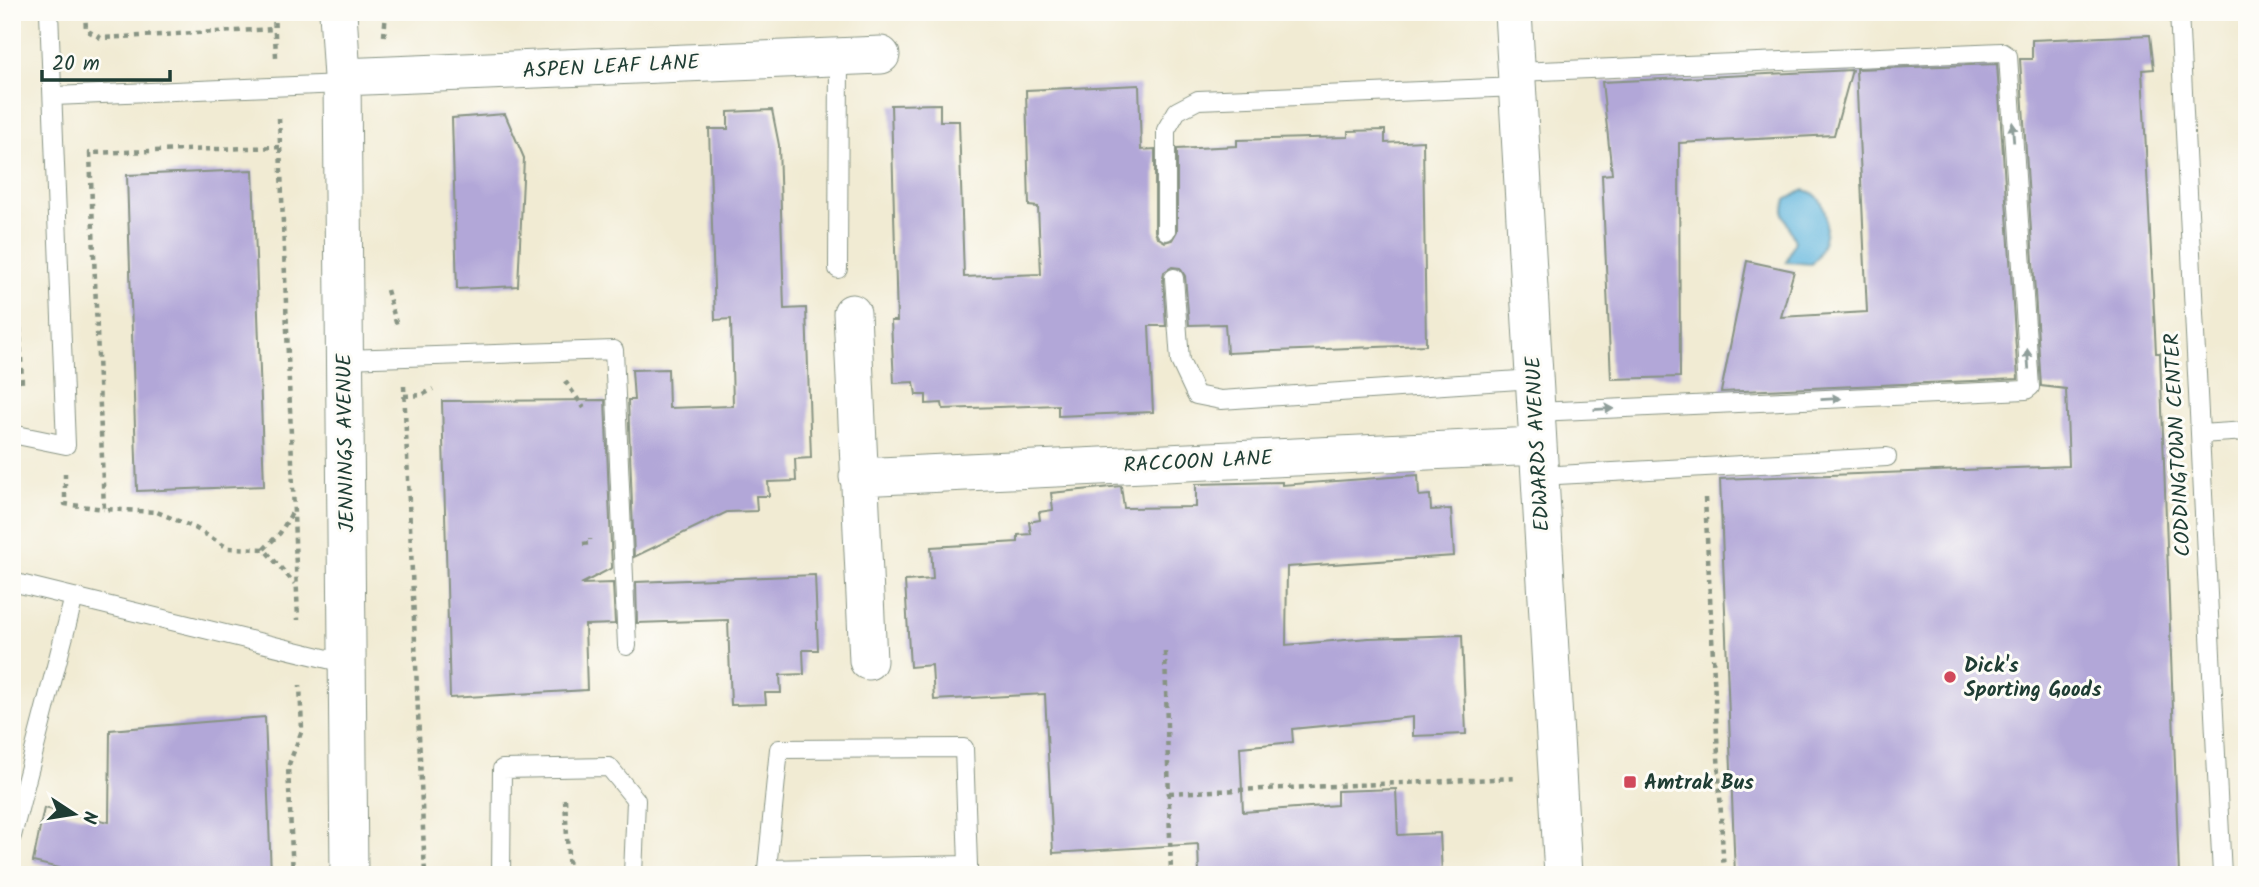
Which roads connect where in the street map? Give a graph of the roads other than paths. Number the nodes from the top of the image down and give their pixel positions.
1 (49, 12) edge
2 (338, 12) edge
3 (1513, 12) edge
4 (2179, 12) edge
5 (881, 55) dead end
6 (839, 56) junction
7 (1517, 79) junction
8 (342, 80) junction
9 (54, 96) junction
10 (1166, 231) dead end
11 (838, 269) dead end
12 (1174, 278) dead end
13 (852, 313) dead end
14 (345, 359) junction
15 (1536, 428) junction
16 (2247, 432) edge
17 (12, 434) edge
18 (2200, 434) junction
19 (1887, 457) dead end
20 (858, 477) junction
21 (12, 582) edge
22 (74, 597) junction
23 (627, 646) dead end
24 (868, 661) dead end
25 (348, 664) junction
26 (12, 836) edge
27 (968, 870) edge
28 (767, 872) edge
29 (349, 875) edge
30 (500, 875) edge
31 (633, 875) edge
32 (1563, 875) edge
33 (2222, 875) edge

1 - 9 lane
2 - 8 street, JENNINGS AVENUE
3 - 7 street, EDWARDS AVENUE
4 - 18 lane, CODDINGTOWN CENTER
5 - 6 street, ASPEN LEAF LANE
6 - 8 street, ASPEN LEAF LANE
6 - 11 lane
7 - 10 lane
7 - 15 street, EDWARDS AVENUE
15 -> 7 lane
8 - 9 lane
8 - 14 street, JENNINGS AVENUE
9 - 17 lane
12 - 15 lane
13 - 20 street
14 - 23 lane
14 - 25 street, JENNINGS AVENUE
15 - 19 lane
15 - 20 street, RACCOON LANE
15 - 32 street, EDWARDS AVENUE
16 - 18 lane
18 - 33 lane, CODDINGTOWN CENTER
20 - 24 street
21 - 22 lane
22 - 25 lane
22 - 26 lane
25 - 29 street, JENNINGS AVENUE
27 - 28 lane
27 - 28 lane
30 - 31 lane

